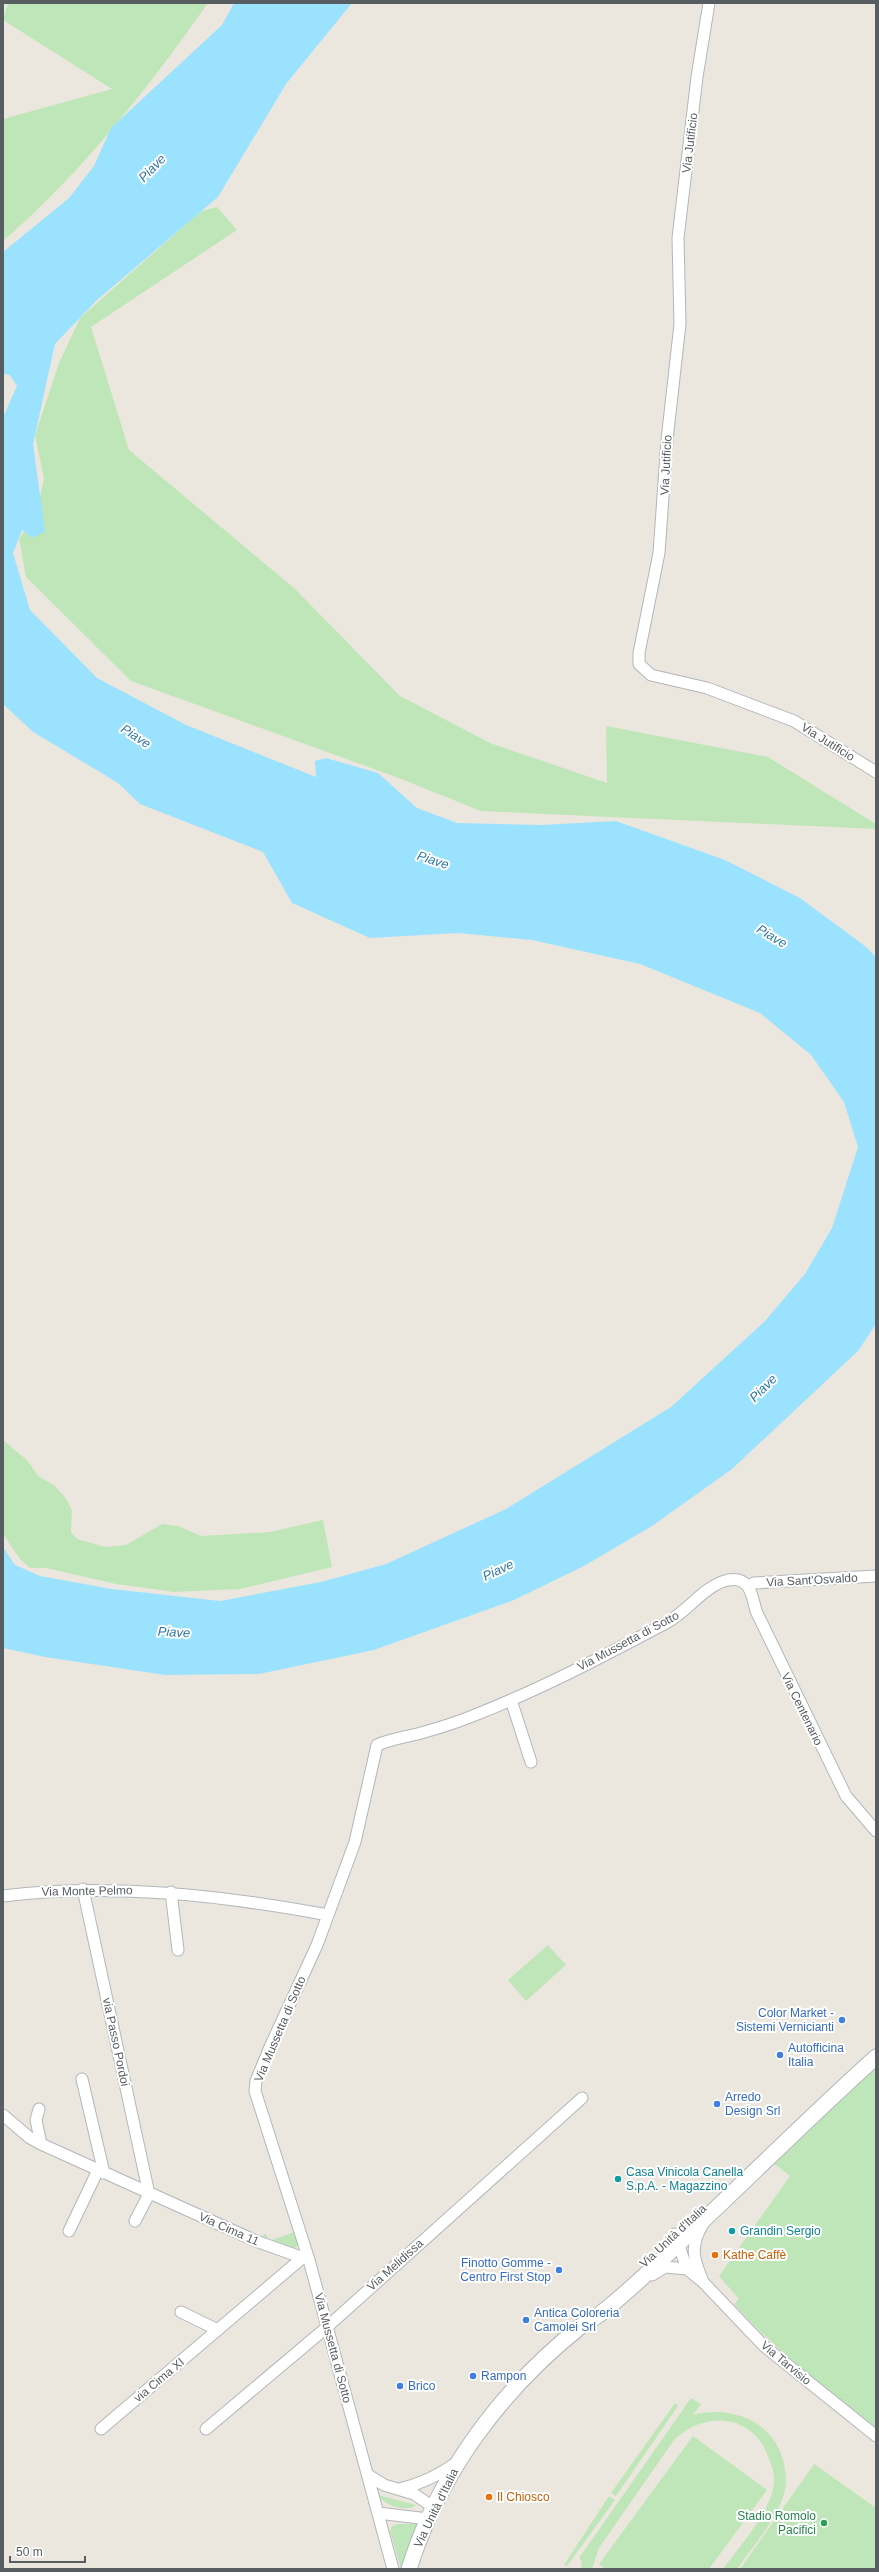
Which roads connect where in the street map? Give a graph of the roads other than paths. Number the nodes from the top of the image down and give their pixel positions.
1 (709, 3) edge
2 (876, 772) edge
3 (876, 1576) edge
4 (745, 1583) junction
5 (511, 1700) junction
6 (531, 1762) dead end
7 (876, 1831) edge
8 (83, 1889) junction
9 (171, 1892) junction
10 (3, 1896) edge
11 (328, 1915) junction
12 (178, 1950) dead end
13 (876, 2057) edge
14 (82, 2079) dead end
15 (582, 2098) dead end
16 (39, 2109) dead end
17 (3, 2115) edge
18 (806, 2121) junction
19 (40, 2144) junction
20 (101, 2172) junction
21 (149, 2194) junction
22 (706, 2218) junction
23 (135, 2221) dead end
24 (69, 2231) dead end
25 (675, 2241) junction
26 (692, 2256) junction
27 (305, 2260) junction
28 (687, 2269) junction
29 (703, 2282) junction
30 (622, 2296) junction
31 (182, 2312) dead end
32 (582, 2326) junction
33 (326, 2328) junction
34 (218, 2330) junction
35 (101, 2429) dead end
36 (206, 2429) dead end
37 (876, 2436) edge
38 (459, 2460) junction
39 (368, 2475) junction
40 (399, 2488) junction
41 (378, 2512) junction
42 (431, 2513) junction
43 (394, 2569) edge
44 (409, 2569) edge

1 - 2 street, Via Jutificio
3 - 4 street, Via Sant'Osvaldo
4 - 5 street, Via Mussetta di Sotto
4 - 7 street, Via Centenario
5 - 6 street
5 - 11 street, Via Mussetta di Sotto
8 - 9 street, Via Monte Pelmo
8 - 10 street, Via Monte Pelmo
8 - 21 street, via Passo Pordoi
9 - 11 street, Via Monte Pelmo
9 - 12 street
11 - 27 street, Via Mussetta di Sotto
13 - 18 main road, Via Unità d'Italia
14 - 20 street
15 - 33 street, Via Melidissa
16 - 19 street
17 - 19 street, Via Cima 11
18 - 22 main road, Via Unità d'Italia
18 - 25 main road, Via Unità d'Italia
19 - 20 street, Via Cima 11
20 - 21 street, Via Cima 11
20 - 24 street
21 - 23 street
21 - 27 street, Via Cima 11
22 - 25 main road, Via Unità d'Italia
22 - 26 street
25 - 26 street
25 - 28 street, Via Tarvisio
25 - 30 main road, Via Unità d'Italia
25 - 32 main road, Via Unità d'Italia
26 - 29 street, Via Tarvisio
27 - 33 street, Via Mussetta di Sotto
27 - 34 street, via Cima XI
28 - 29 street, Via Tarvisio
28 - 30 street
29 - 37 street, Via Tarvisio
30 - 32 main road, Via Unità d'Italia
31 - 34 street
32 - 38 main road, Via Unità d'Italia
33 - 36 street, Via Melidissa
33 - 39 street, Via Mussetta di Sotto
34 - 35 street, via Cima XI
38 - 40 street
38 - 42 main road, Via Unità d'Italia
39 - 40 street
39 - 41 street, Via Mussetta di Sotto
40 - 42 street
41 - 42 street
41 - 43 street, Via Mussetta di Sotto
42 - 44 main road, Via Unità d'Italia

